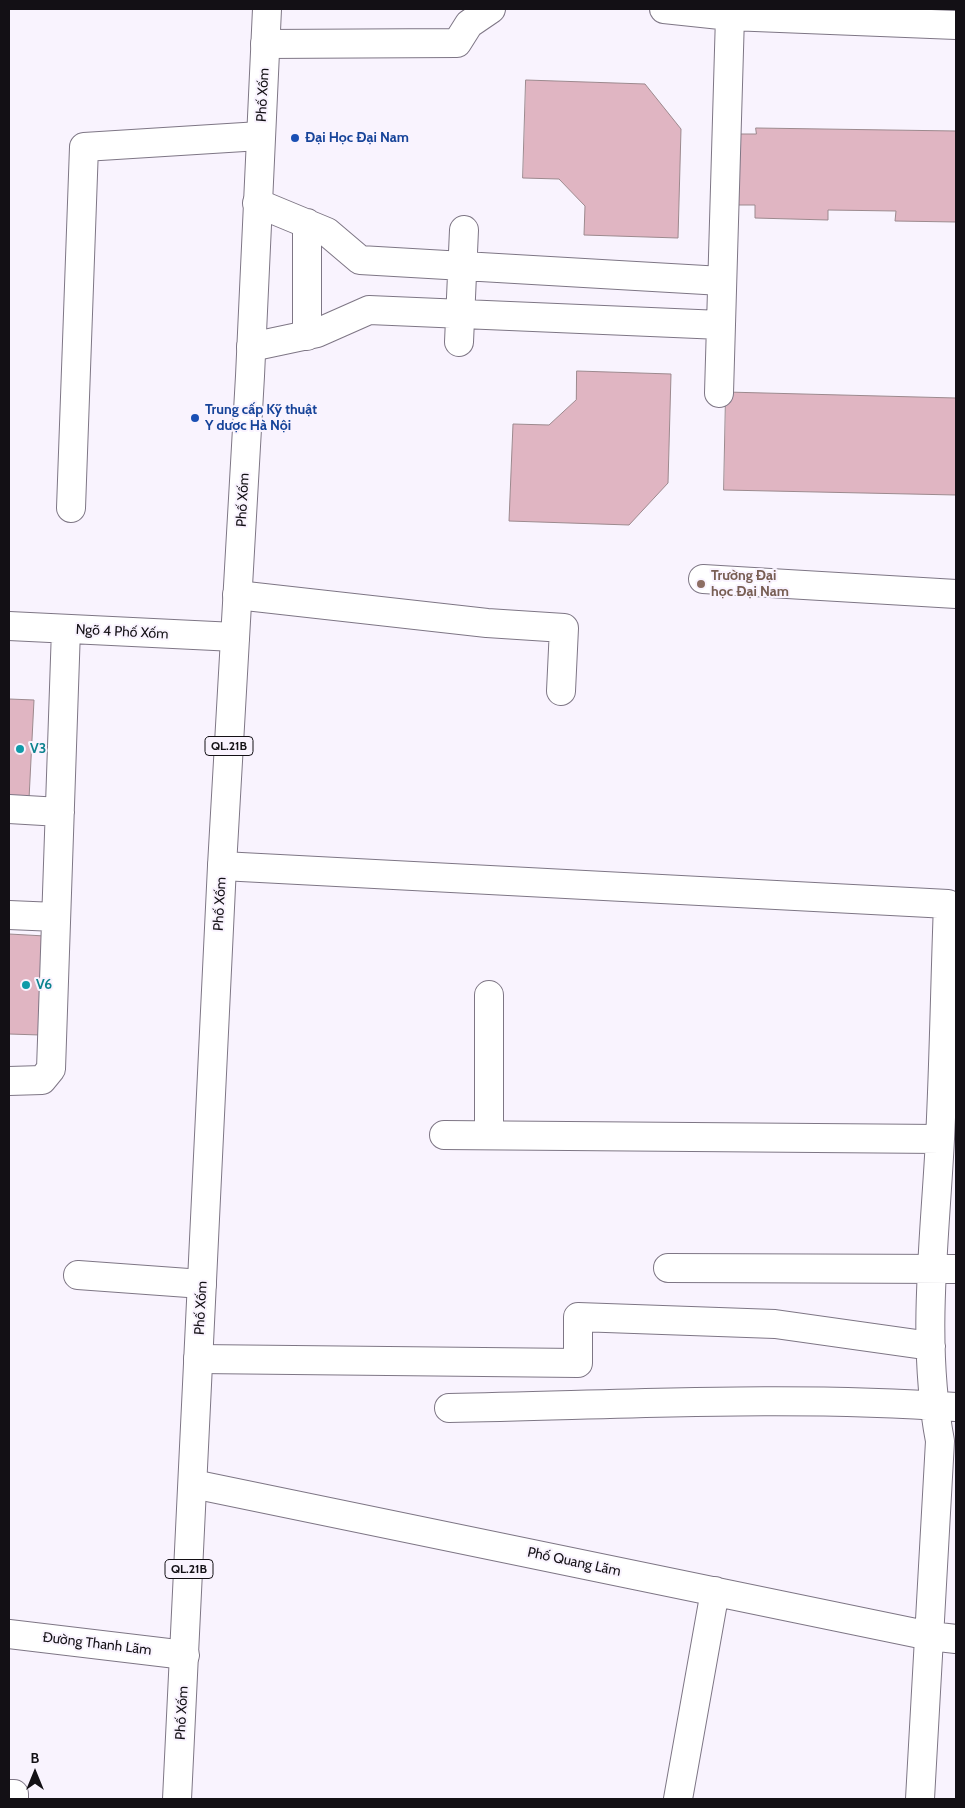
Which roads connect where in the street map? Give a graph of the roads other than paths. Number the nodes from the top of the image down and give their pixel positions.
1 (267, 9) edge
2 (491, 9) edge
3 (664, 9) edge
4 (730, 16) junction
5 (956, 26) edge
6 (265, 44) junction
7 (260, 136) junction
8 (257, 203) junction
9 (307, 223) junction
10 (464, 230) dead end
11 (463, 266) junction
12 (722, 281) junction
13 (460, 314) junction
14 (721, 325) junction
15 (307, 336) junction
16 (459, 342) dead end
17 (251, 347) junction
18 (719, 393) dead end
19 (71, 508) dead end
20 (703, 579) dead end
21 (956, 594) edge
22 (237, 595) junction
23 (9, 626) edge
24 (66, 629) junction
25 (235, 637) junction
26 (561, 691) dead end
27 (9, 809) edge
28 (60, 812) junction
29 (222, 866) junction
30 (9, 915) edge
31 (56, 917) junction
32 (489, 995) dead end
33 (9, 1080) edge
34 (444, 1135) dead end
35 (489, 1136) junction
36 (940, 1139) junction
37 (668, 1268) dead end
38 (944, 1268) edge
39 (78, 1275) dead end
40 (202, 1284) junction
41 (931, 1346) junction
42 (198, 1359) junction
43 (945, 1406) edge
44 (449, 1408) dead end
45 (192, 1484) junction
46 (715, 1591) junction
47 (9, 1634) edge
48 (943, 1638) edge
49 (185, 1654) junction
50 (9, 1794) edge
51 (14, 1799) edge
52 (177, 1799) edge
53 (678, 1799) edge
54 (920, 1799) edge

1 - 6 main road, Phố Xốm / QL.21B
2 - 6 main road
3 - 4 main road
4 - 5 main road
4 - 12 main road
6 - 7 main road, Phố Xốm / QL.21B
7 - 8 main road, Phố Xốm / QL.21B
7 - 19 main road
8 - 9 main road
8 - 17 main road, Phố Xốm / QL.21B
9 - 11 main road
9 - 15 main road
10 - 11 main road
11 - 12 main road
11 - 13 main road
12 - 14 main road
13 - 14 main road
13 - 15 main road
13 - 16 main road
14 - 18 main road
15 - 17 main road
17 - 22 main road, Phố Xốm / QL.21B
20 - 21 main road
22 - 25 main road, Phố Xốm / QL.21B
22 - 26 main road
23 - 24 main road, Ngõ 4 Phố Xốm
24 - 25 main road, Ngõ 4 Phố Xốm
24 - 28 main road
25 - 29 main road, Phố Xốm / QL.21B
27 - 28 main road
28 - 31 main road
29 - 36 main road
29 - 40 main road, Phố Xốm / QL.21B
30 - 31 main road
31 - 33 main road
32 - 35 main road
34 - 35 main road
35 - 36 main road
36 - 38 main road
37 - 38 main road
38 - 41 main road
39 - 40 main road
40 - 42 main road, Phố Xốm / QL.21B
41 - 42 main road
41 - 43 main road
42 - 45 main road, Phố Xốm / QL.21B
43 - 44 main road
43 - 48 main road
45 - 46 main road, Phố Quang Lãm
45 - 49 main road, Phố Xốm / QL.21B
46 - 48 main road, Phố Quang Lãm
46 - 53 main road
47 - 49 main road, Đường Thanh Lãm
48 - 54 main road
49 - 52 main road, Phố Xốm / QL.21B
50 - 51 main road

